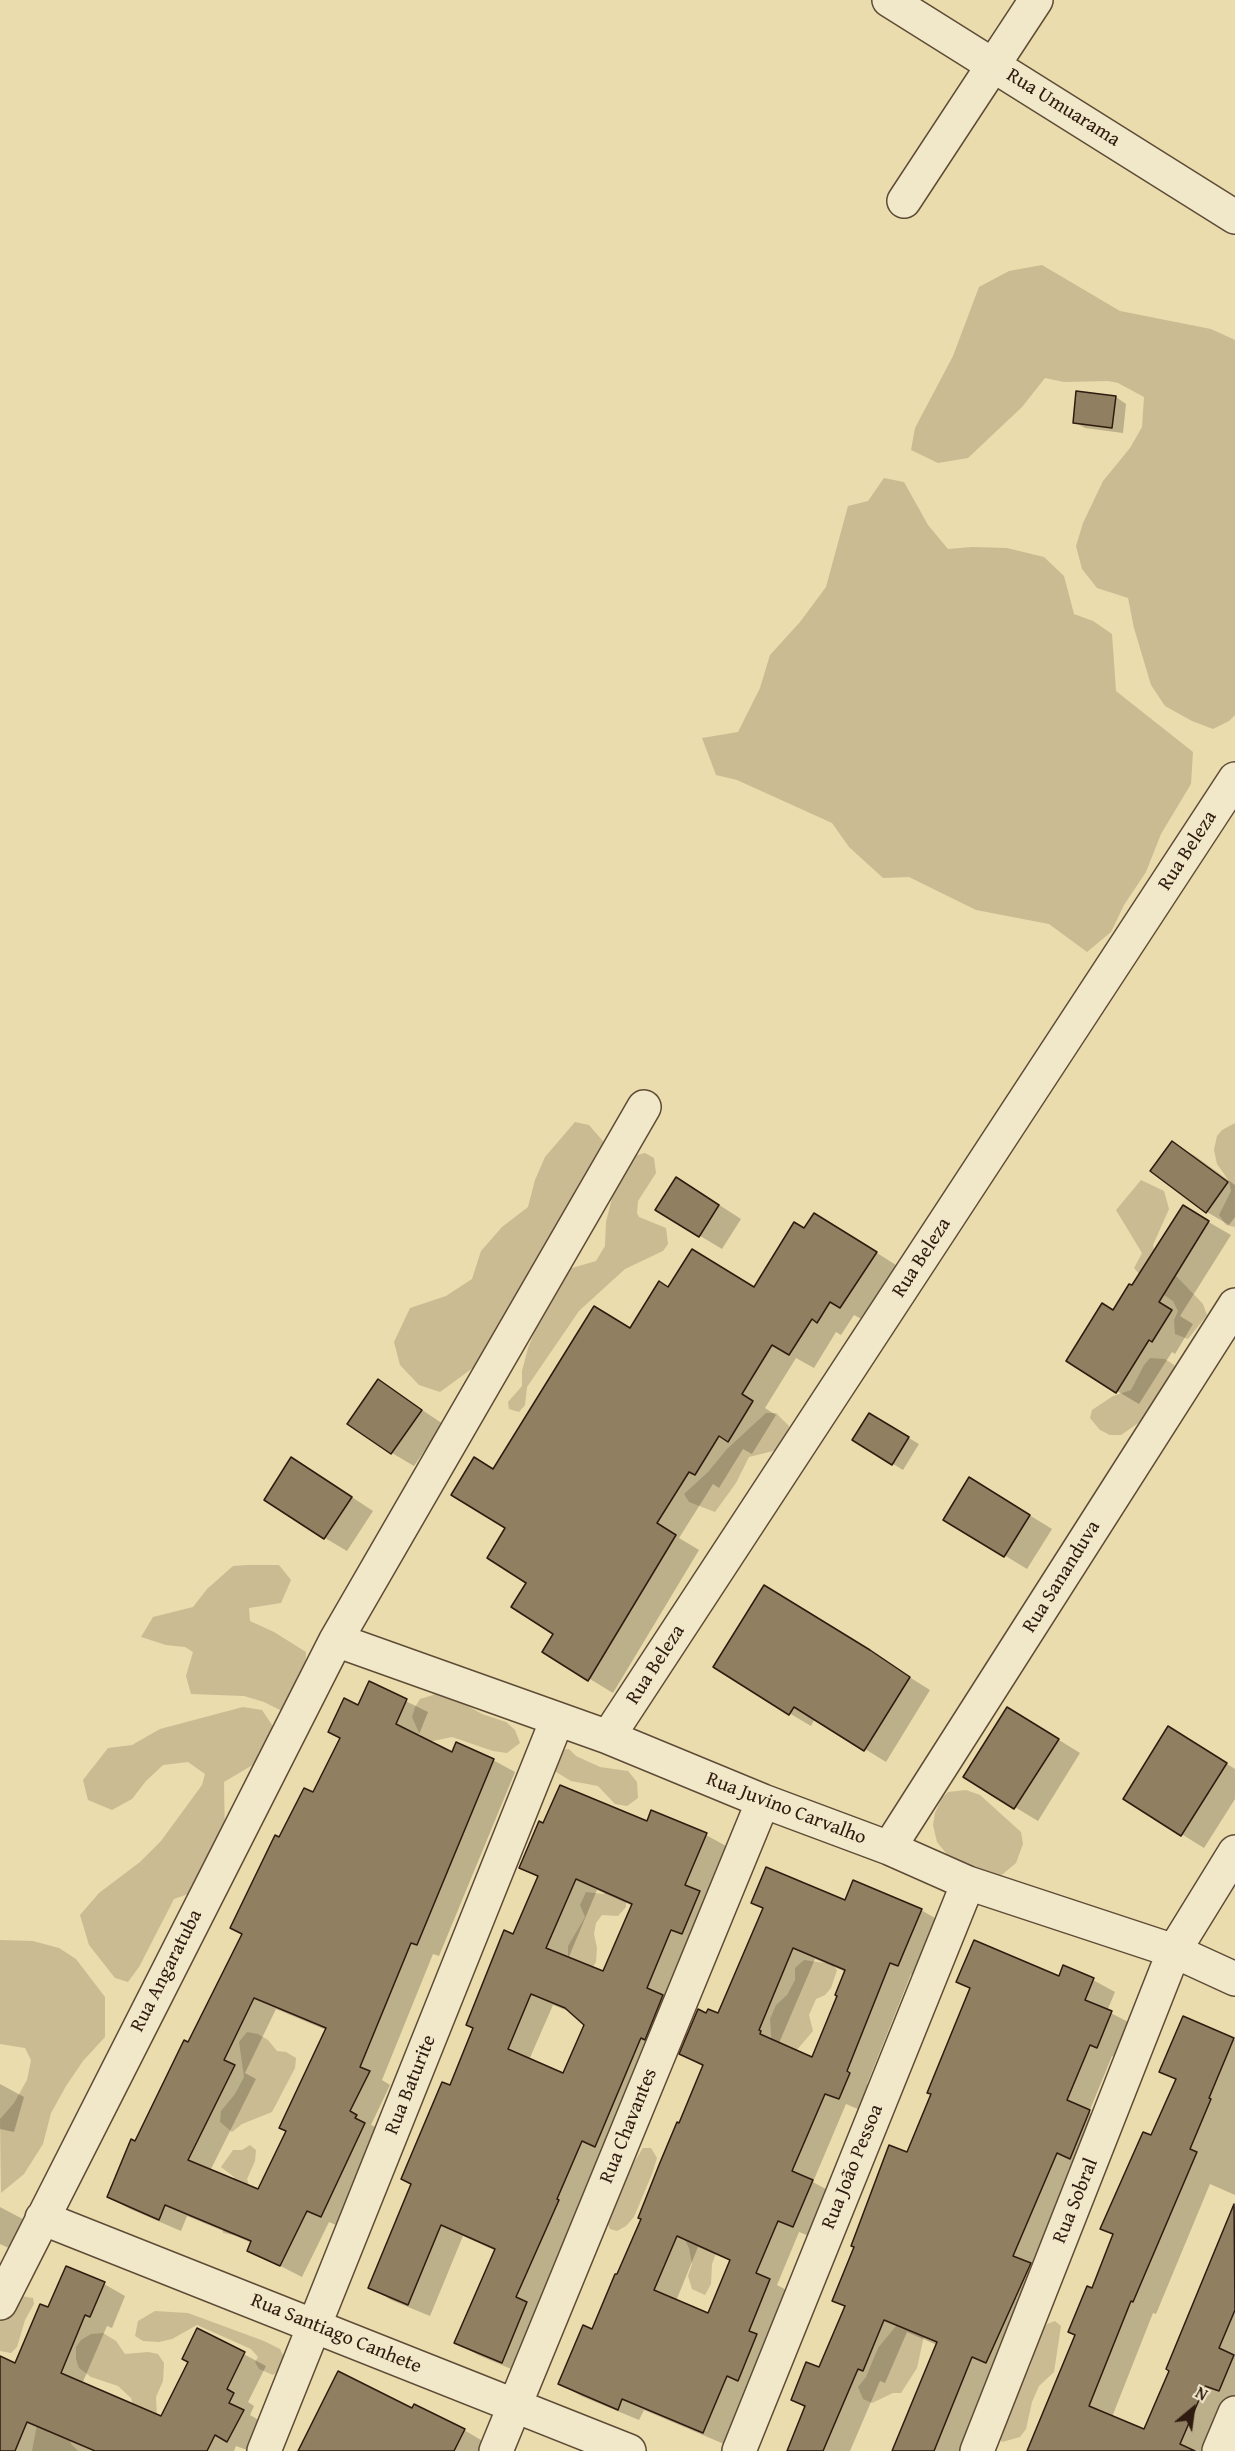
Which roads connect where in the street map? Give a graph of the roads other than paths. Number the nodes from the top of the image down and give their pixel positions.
1 (889, 0) edge
2 (1036, 0) edge
3 (994, 64) junction
4 (904, 201) dead end
5 (1235, 217) edge
6 (1235, 779) edge
7 (644, 1107) dead end
8 (1235, 1305) edge
9 (336, 1640) junction
10 (557, 1720) junction
11 (608, 1737) junction
12 (763, 1801) junction
13 (889, 1848) junction
14 (1235, 1852) edge
15 (968, 1883) junction
16 (1174, 1951) junction
17 (1235, 1979) edge
18 (42, 2218) junction
19 (0, 2303) edge
20 (315, 2326) junction
21 (514, 2406) junction
22 (1235, 2413) edge
23 (264, 2451) edge
24 (496, 2451) edge
25 (630, 2451) edge
26 (739, 2451) edge
27 (977, 2451) edge
28 (1220, 2451) edge

1 - 3 street, Rua Umuarama
2 - 3 street
3 - 4 street
3 - 5 street, Rua Umuarama
6 - 11 street, Rua Beleza
7 - 9 street, Rua Angaratuba
8 - 13 street, Rua Sananduva
9 - 10 street, Rua Juvino Carvalho
9 - 18 street, Rua Angaratuba
10 - 11 street, Rua Juvino Carvalho
10 - 20 street, Rua Baturite
11 - 12 street, Rua Juvino Carvalho
12 - 13 street, Rua Juvino Carvalho
12 - 21 street, Rua Chavantes
13 - 15 street, Rua Juvino Carvalho
14 - 16 street, Rua Sobral
15 - 16 street, Rua Juvino Carvalho
15 - 26 street, Rua João Pessoa
16 - 17 street, Rua Juvino Carvalho
16 - 27 street, Rua Sobral
18 - 19 street, Rua Angaratuba
18 - 20 street, Rua Santiago Canhete
20 - 21 street, Rua Santiago Canhete
20 - 23 street, Rua Baturite
21 - 24 street, Rua Chavantes
21 - 25 street, Rua Santiago Canhete
22 - 28 street

